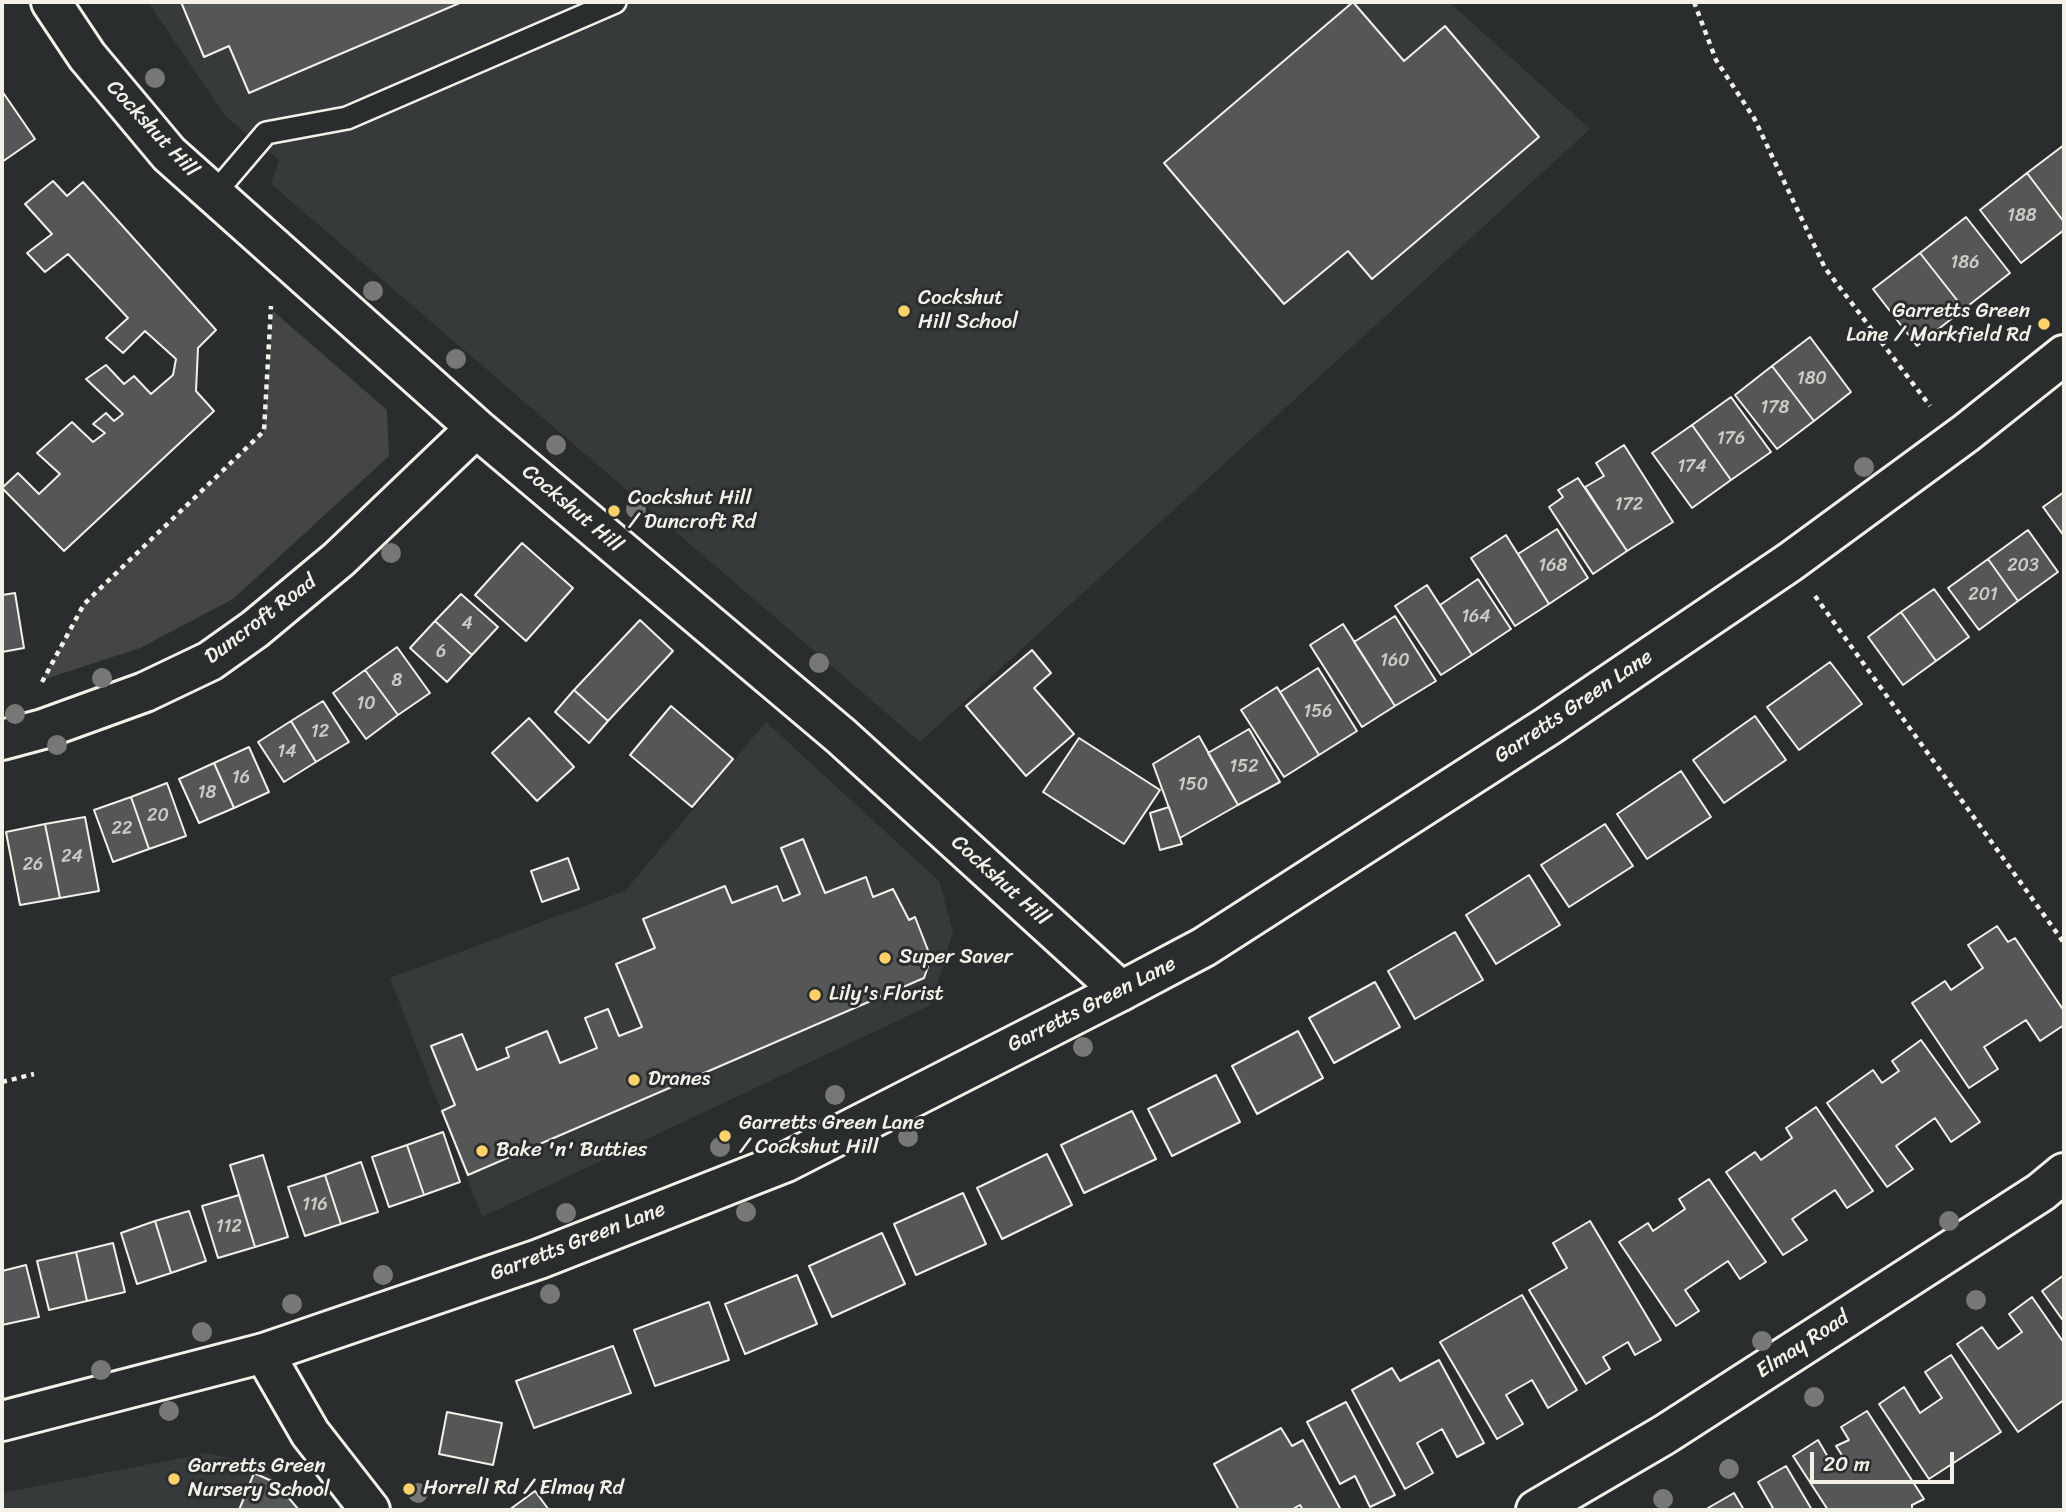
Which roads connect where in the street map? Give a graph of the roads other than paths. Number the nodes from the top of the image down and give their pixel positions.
1 (51, 2) edge
2 (615, 2) edge
3 (214, 194) junction
4 (2064, 355) edge
5 (475, 428) junction
6 (2, 740) edge
7 (1121, 991) junction
8 (2064, 1173) edge
9 (264, 1353) junction
10 (2, 1421) edge
11 (370, 1510) edge
12 (1536, 1510) edge

1 - 3 street, Cockshut Hill
2 - 3 lane
3 - 5 street, Cockshut Hill
4 - 7 street, Garretts Green Lane
5 - 6 street, Duncroft Road
5 - 7 street, Cockshut Hill
7 - 9 street, Garretts Green Lane
8 - 12 street, Elmay Road
9 - 10 street, Garretts Green Lane
9 - 11 street

